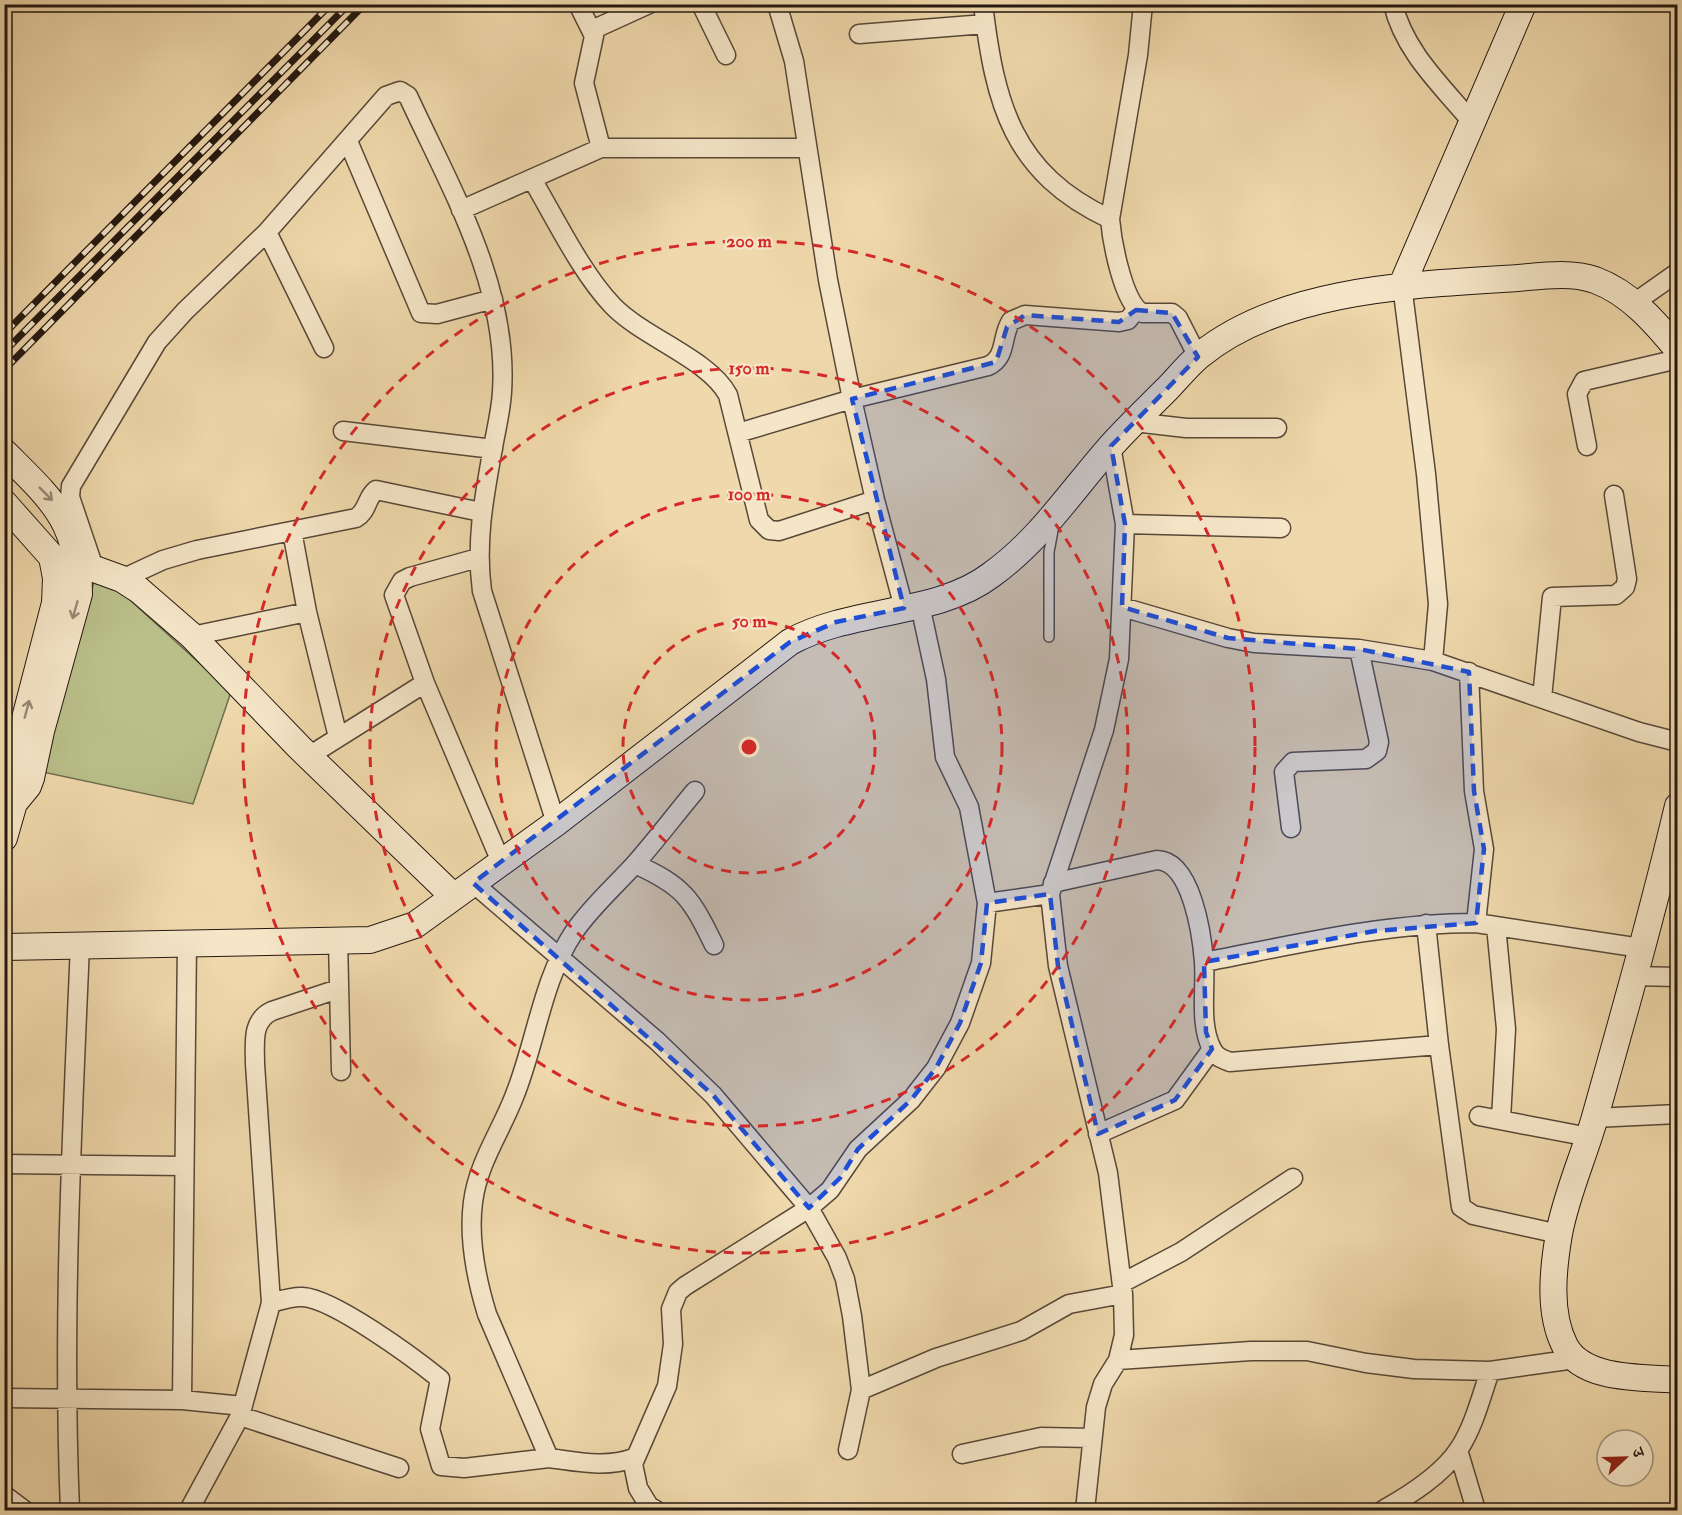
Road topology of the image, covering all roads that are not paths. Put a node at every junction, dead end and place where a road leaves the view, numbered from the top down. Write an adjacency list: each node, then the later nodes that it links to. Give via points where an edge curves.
1 (578, 4): 10 (street)
2 (650, 4): 10 (street)
3 (701, 4): 12 (street)
4 (777, 4): 16 (street, via 794,61)
5 (983, 4): 9 (street)
6 (1143, 4): 19 (street)
7 (1393, 4): 13 (street, via 1397,21 1417,58)
8 (1522, 4): 13 (street)
9 (985, 24): 11 (street); 19 (street, via 994,80 1019,143 1051,182 1078,204)
10 (592, 30): 15 (street, via 594,43 584,83)
11 (859, 34)
12 (726, 55)
13 (1471, 121): 22 (street)
14 (348, 141): 18 (street, via 386,96 400,91 408,96); 20 (street); 23 (street, via 422,313 437,314)
15 (601, 148): 16 (street); 17 (street)
16 (807, 148): 30 (street)
17 (532, 178): 18 (street); 34 (street, via 596,285 613,306 723,385)
18 (461, 210): 23 (street)
19 (1110, 219): 25 (street, via 1118,261)
20 (267, 232): 27 (street); 48 (street, via 157,342 76,474 70,497)
21 (1677, 272): 24 (street)
22 (1402, 285): 24 (street, via 1566,276 1593,280); 28 (street, via 1283,310 1230,334); 56 (street, via 1438,604)
23 (493, 299): 37 (street, via 503,356 502,395)
24 (1634, 303): 26 (street)
25 (1136, 310): 28 (street, via 1172,313); 30 (street, via 1128,320 1119,322 1025,315 1007,327 996,362)
26 (1670, 336)
27 (324, 348)
28 (1198, 357): 31 (street)
29 (1677, 359): 36 (street, via 1584,381 1577,394)
30 (852, 399): 34 (street); 40 (street)
31 (1134, 422): 32 (street, via 1186,428); 35 (street)
32 (1277, 428)
33 (344, 431): 37 (street)
34 (738, 433): 40 (street, via 759,520 769,530 779,531)
35 (1111, 446): 43 (street); 44 (street)
36 (1587, 447)
37 (492, 449): 42 (street)
38 (4, 452): 48 (street, one-way to 48, via 55,503)
39 (1614, 495): 59 (street, via 1625,587 1609,596 1552,597)
40 (875, 500): 50 (street)
41 (4, 503): 64 (street, one-way to 41, via 11,772 55,603 56,578 52,556)
42 (481, 512): 46 (street, via 376,490 366,510 356,518); 47 (street)
43 (1057, 513): 50 (street, via 989,577); 54 (lane, via 1049,552)
44 (1125, 524): 45 (street); 51 (street)
45 (1281, 528)
46 (292, 531): 49 (street, via 197,550); 52 (street)
47 (478, 558): 58 (street, via 410,577 397,588 396,605); 66 (street, via 482,591)
48 (86, 566): 49 (street); 64 (street, one-way to 64, via 31,778)
49 (122, 579): 53 (street)
50 (912, 607): 66 (street, via 836,622 790,642); 74 (street, via 936,679 945,757 969,807)
51 (1122, 607): 55 (street, via 1254,643); 72 (street, via 1112,699)
52 (307, 612): 53 (street); 60 (street)
53 (192, 636): 62 (street)
54 (1049, 637)
55 (1359, 649): 56 (street); 67 (street, via 1379,742 1377,751 1366,759 1288,765 1284,772)
56 (1433, 661): 57 (street)
57 (1469, 672): 59 (street); 75 (street, via 1474,791 1484,849)
58 (425, 683): 60 (street); 69 (street)
59 (1542, 698): 61 (street)
60 (338, 738): 62 (street)
61 (1677, 742)
62 (309, 756): 73 (street)
63 (695, 791): 70 (street)
64 (14, 803): 68 (street)
65 (1677, 806): 71 (street)
66 (556, 823): 69 (street)
67 (1291, 828)
68 (4, 838)
69 (501, 862): 73 (street)
70 (635, 864): 81 (street, via 664,877 686,894); 84 (street, via 575,930)
71 (1668, 882): 83 (street)
72 (1051, 888): 74 (street); 85 (street, via 1157,860 1168,862 1184,878 1192,898); 96 (street, via 1058,966)
73 (463, 890): 78 (street, via 415,925 397,933 370,940); 84 (street)
74 (987, 903): 101 (street, via 981,963 960,1023 936,1068 911,1100 858,1149 840,1178)
75 (1476, 923): 76 (street); 77 (street)
76 (1426, 924): 85 (street); 89 (street)
77 (1496, 926): 83 (street); 94 (street, via 1506,1029)
78 (338, 940): 79 (street); 88 (street)
79 (187, 941): 80 (street); 99 (street)
80 (80, 945): 82 (street); 98 (street)
81 (714, 945)
82 (4, 947)
83 (1641, 948): 86 (street)
84 (559, 956): 101 (street, via 713,1095); 118 (street, via 514,1097 487,1153 472,1204 474,1265 479,1289)
85 (1204, 962): 90 (street, via 1206,1032)
86 (1634, 976): 87 (street); 95 (street)
87 (1677, 977)
88 (338, 989): 91 (street); 104 (street, via 272,1011 257,1024 255,1064)
89 (1439, 1045): 90 (street, via 1230,1062); 102 (street, via 1461,1207 1473,1215)
90 (1212, 1049): 96 (street, via 1175,1100)
91 (341, 1071)
92 (1677, 1114): 95 (street)
93 (1479, 1116): 94 (street)
94 (1500, 1119): 95 (street)
95 (1592, 1128): 102 (street)
96 (1098, 1134): 103 (street, via 1108,1173)
97 (4, 1164): 98 (street)
98 (70, 1165): 99 (street); 110 (street)
99 (184, 1166): 112 (street)
100 (1293, 1178): 103 (street)
101 (809, 1208): 109 (street, via 845,1279); 119 (street, via 678,1292 671,1309 674,1344 667,1386)
102 (1559, 1234): 105 (street, via 1554,1307 1565,1346)
103 (1123, 1289): 106 (street, via 1124,1335); 109 (street, via 1069,1304 1021,1331 928,1361)
104 (272, 1303): 113 (street); 118 (street, via 294,1297 315,1299 404,1349 440,1379 430,1429 441,1466 464,1468)
105 (1575, 1359): 107 (street); 108 (street, via 1613,1374)
106 (1118, 1360): 107 (street, via 1307,1351 1414,1369); 114 (street, via 1099,1396)
107 (1490, 1371): 116 (street, via 1476,1414)
108 (1677, 1380)
109 (861, 1390): 115 (street)
110 (68, 1397): 111 (street); 112 (street); 124 (street)
111 (4, 1398)
112 (182, 1400): 113 (street)
113 (242, 1411): 120 (street); 125 (street)
114 (1092, 1438): 117 (street, via 1041,1437); 128 (street)
115 (848, 1450)
116 (1458, 1450): 129 (street, via 1404,1499); 130 (street)
117 (962, 1454)
118 (549, 1458): 119 (street, via 586,1464 616,1464)
119 (634, 1458): 121 (street)
120 (399, 1468)
121 (638, 1488): 126 (street); 127 (street)
122 (4, 1495): 123 (street)
123 (24, 1510)
124 (70, 1510)
125 (189, 1510)
126 (634, 1510)
127 (656, 1510)
128 (1084, 1510)
129 (1383, 1510)
130 (1476, 1510)

